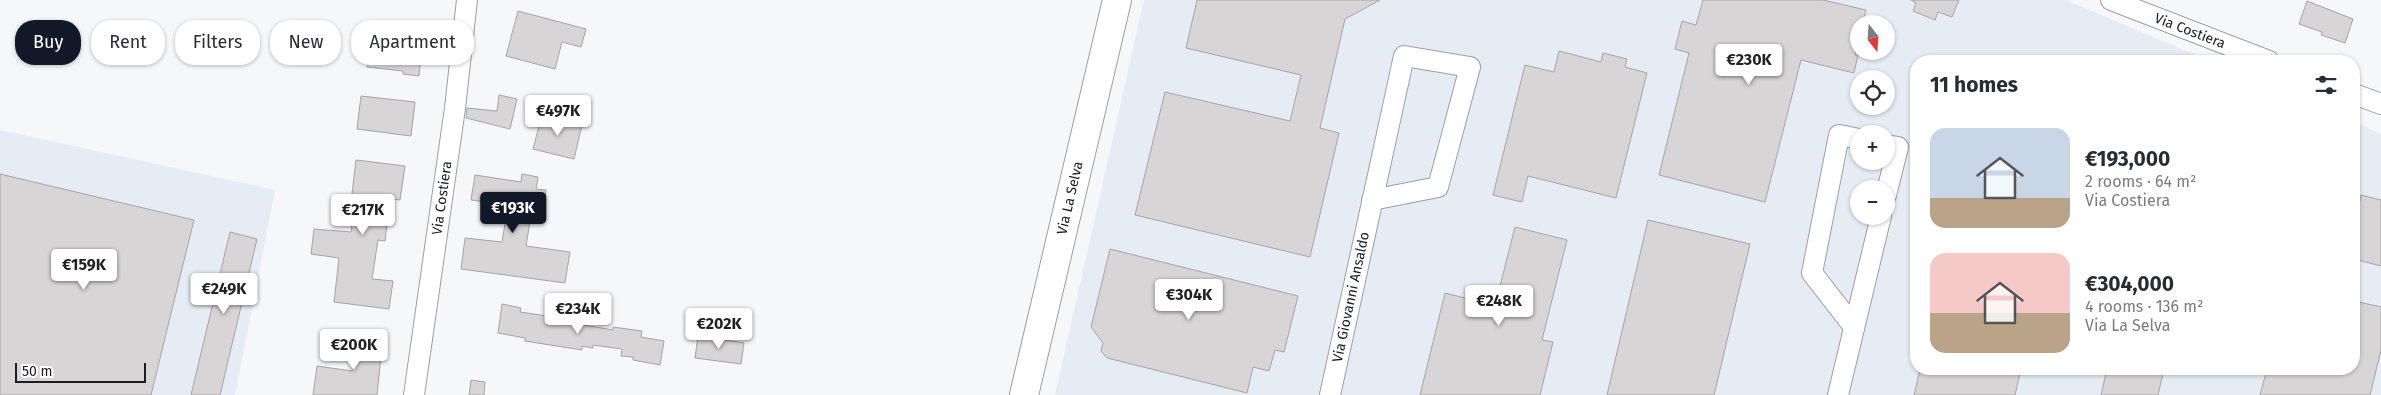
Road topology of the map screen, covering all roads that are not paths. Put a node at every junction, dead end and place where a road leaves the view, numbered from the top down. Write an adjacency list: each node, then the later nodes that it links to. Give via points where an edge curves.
1 (467, 0): 13 (street, Via Costiera)
2 (1116, 0): 14 (street, Via La Selva)
3 (2111, 0): 4 (street, Via Costiera)
4 (2253, 55)
5 (2360, 96): 6 (street)
6 (2381, 104)
7 (1850, 137): 12 (street, via 1839,135 1812,273)
8 (1895, 146): 9 (street, via 1898,147)
9 (1895, 159)
10 (1372, 200): 10 (street, Via Giovanni Ansaldo, via 1404,56 1470,67 1438,187); 15 (street, Via Giovanni Ansaldo)
11 (1879, 225): 12 (street)
12 (1854, 327): 16 (street)
13 (414, 395)
14 (1024, 395)
15 (1330, 395)
16 (1838, 395)

